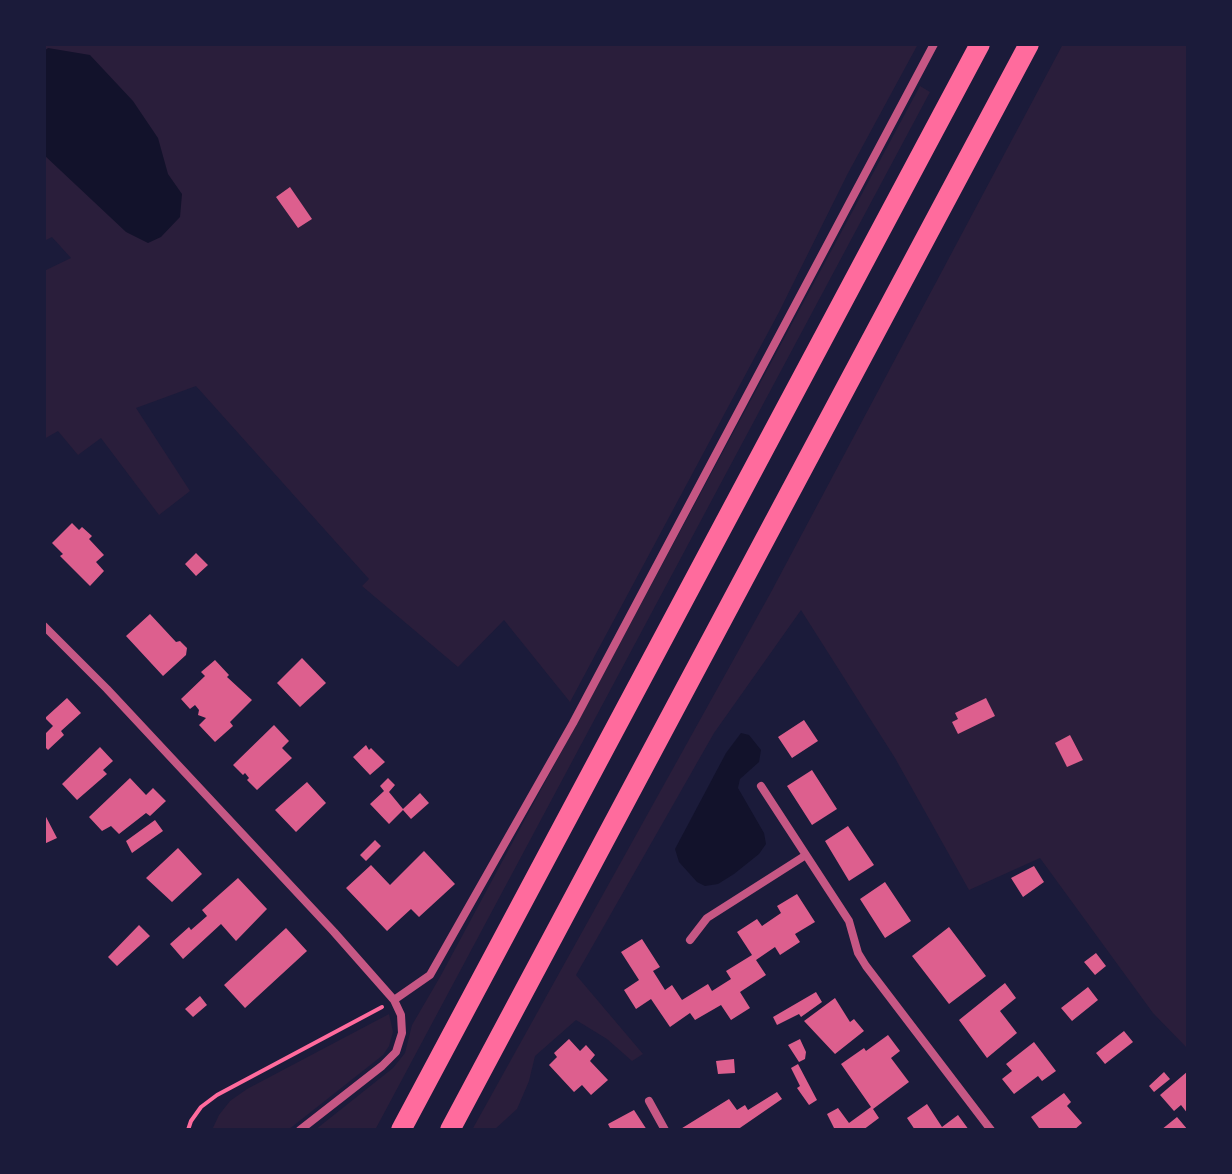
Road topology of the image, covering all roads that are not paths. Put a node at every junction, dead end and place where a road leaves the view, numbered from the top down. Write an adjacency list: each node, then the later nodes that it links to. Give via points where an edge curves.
1 (934, 44): 8 (street, via 565,736 430,975)
2 (980, 44): 11 (highway)
3 (1029, 44): 12 (highway)
4 (44, 626): 8 (street)
5 (761, 786): 6 (street)
6 (806, 855): 7 (street, via 707,918); 14 (street, via 849,921 861,959)
7 (690, 940)
8 (394, 1000): 10 (street, via 402,1033 396,1052)
9 (649, 1101): 13 (street)
10 (300, 1130)
11 (401, 1130)
12 (450, 1130)
13 (665, 1130)
14 (991, 1130)

